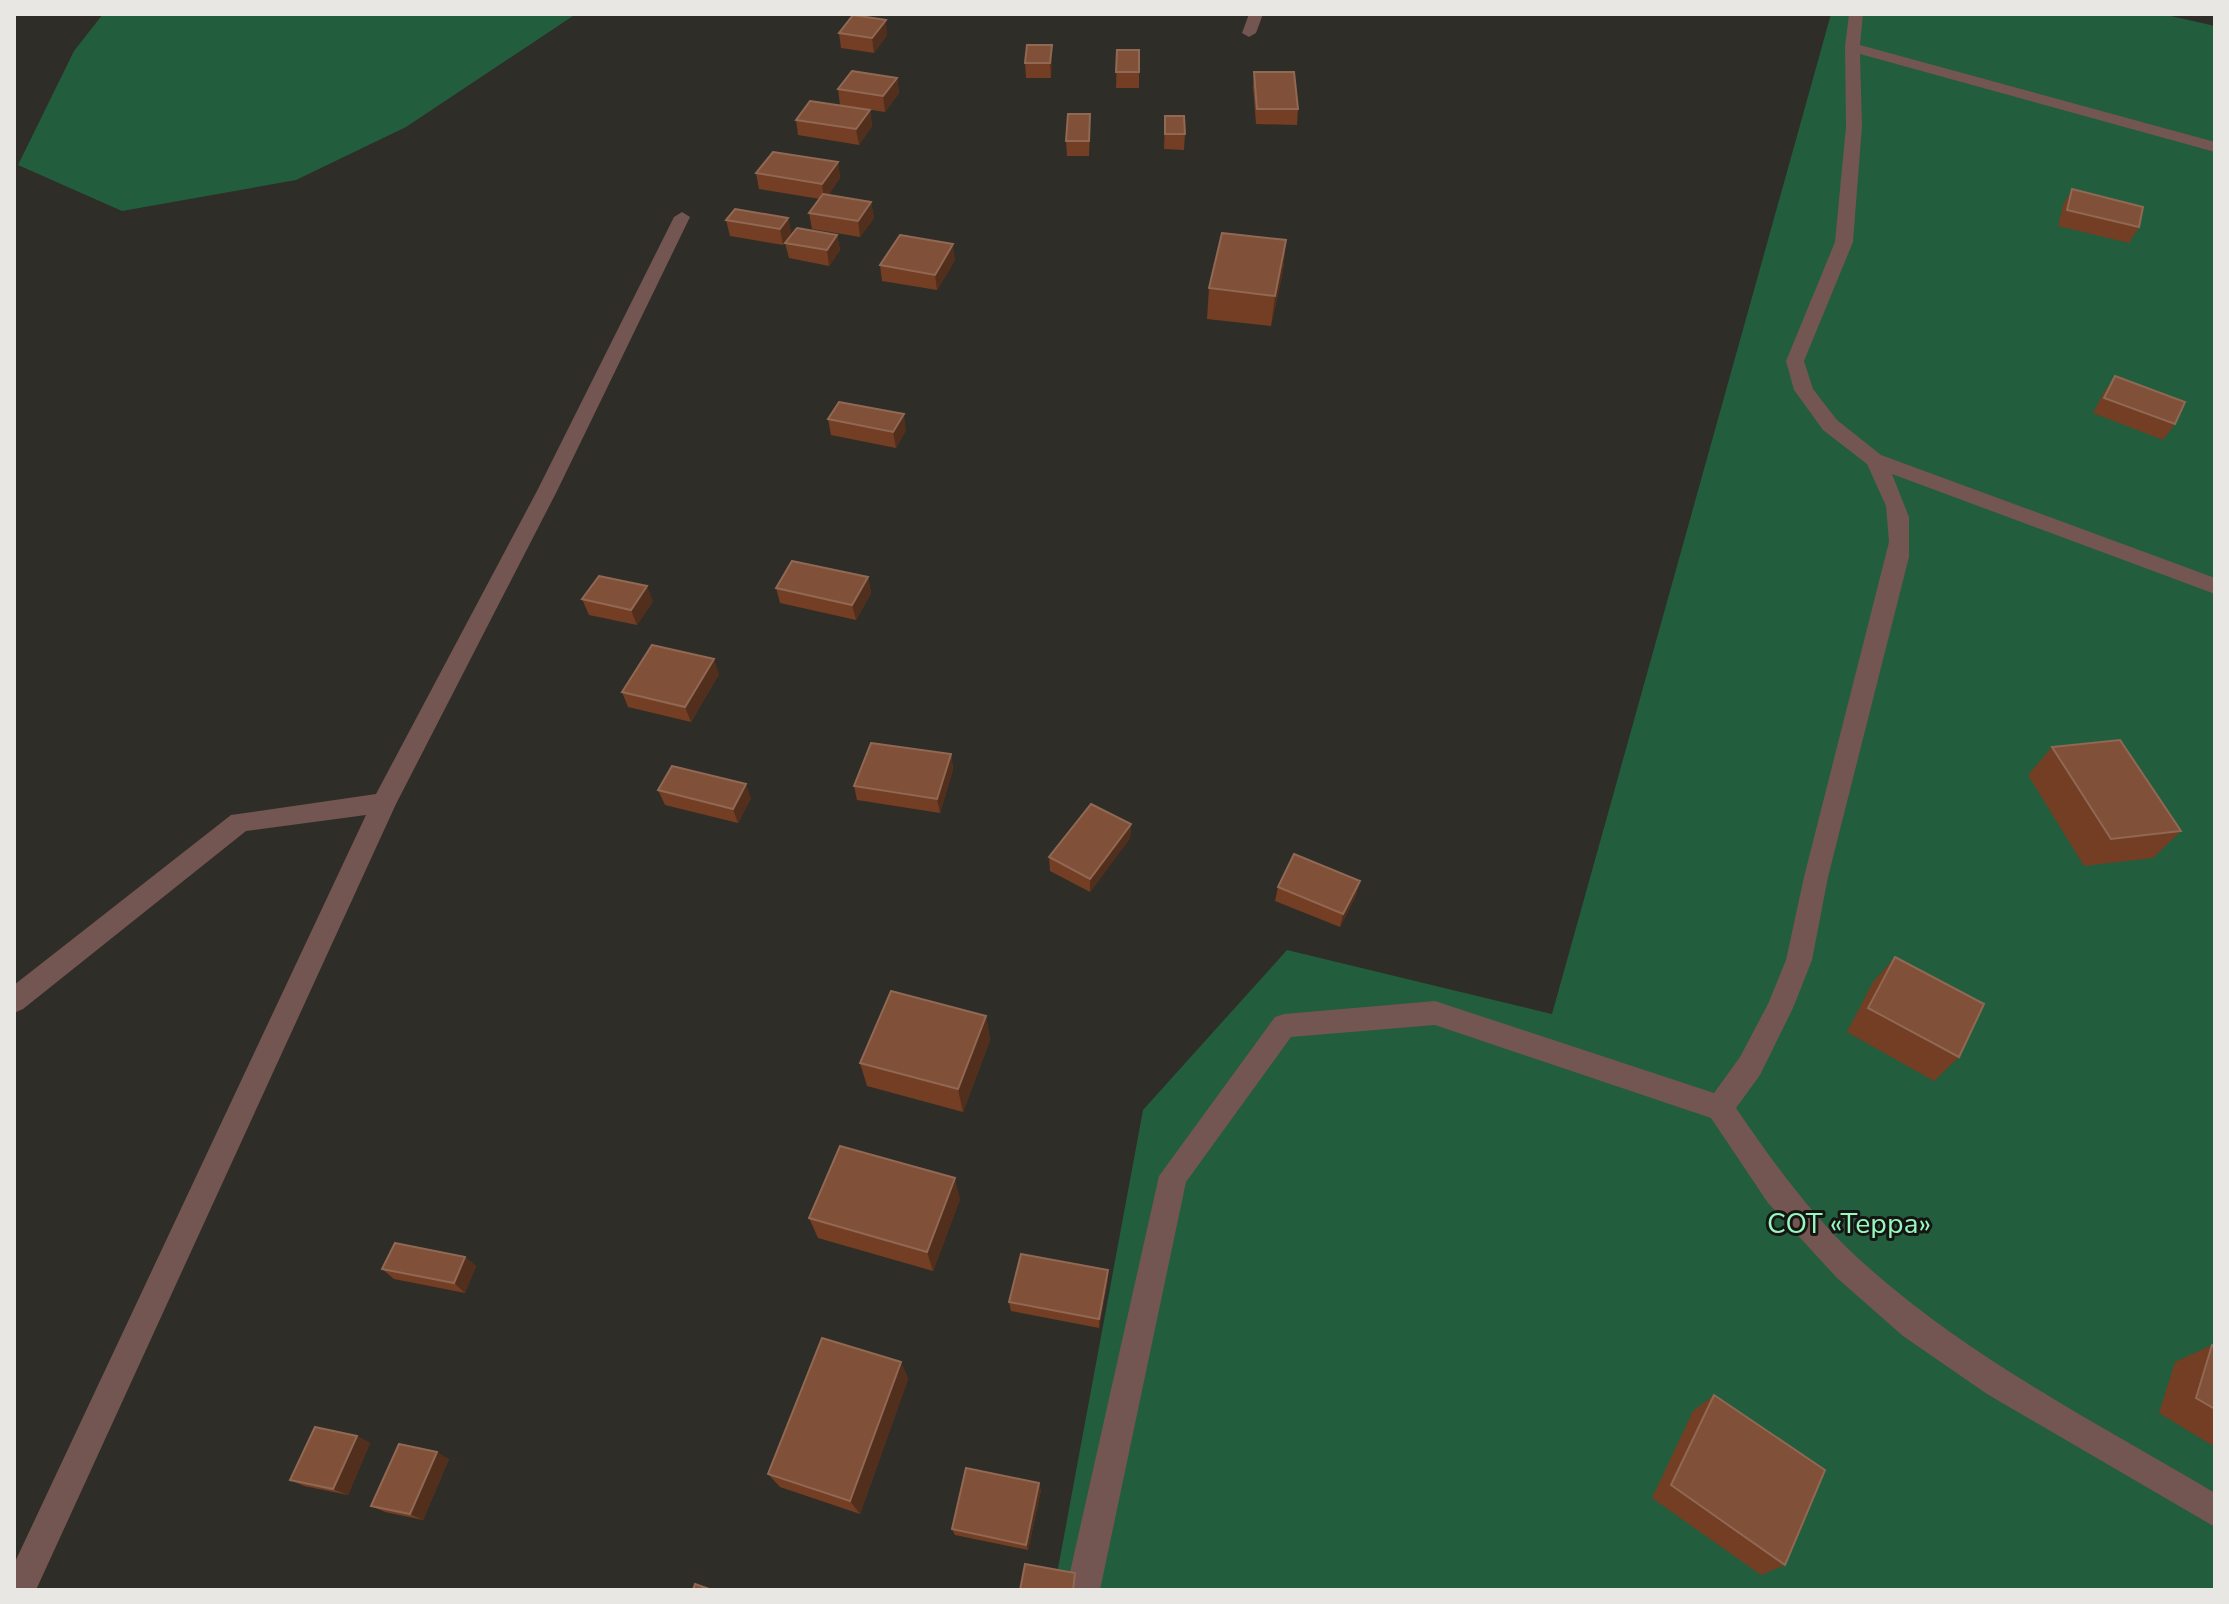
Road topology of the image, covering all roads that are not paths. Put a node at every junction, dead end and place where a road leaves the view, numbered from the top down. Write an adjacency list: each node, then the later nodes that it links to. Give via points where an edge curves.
1 (1256, 14): 3 (street)
2 (1856, 14): 4 (street)
3 (1249, 33)
4 (1852, 47): 5 (street); 7 (street, via 1854,126 1844,242 1795,361 1804,390 1830,425)
5 (2215, 147)
6 (682, 217): 9 (street)
7 (1874, 460): 8 (street); 11 (street, via 1896,497 1902,531 1898,557 1799,960 1750,1066)
8 (2215, 586)
9 (384, 803): 10 (street, via 240,822); 13 (street)
10 (14, 1001)
11 (1720, 1108): 12 (street, via 1778,1193 1847,1268 1914,1325 1998,1383); 14 (street, via 1435,1013 1284,1026 1173,1176)
12 (2215, 1511)
13 (19, 1590)
14 (1083, 1590)

